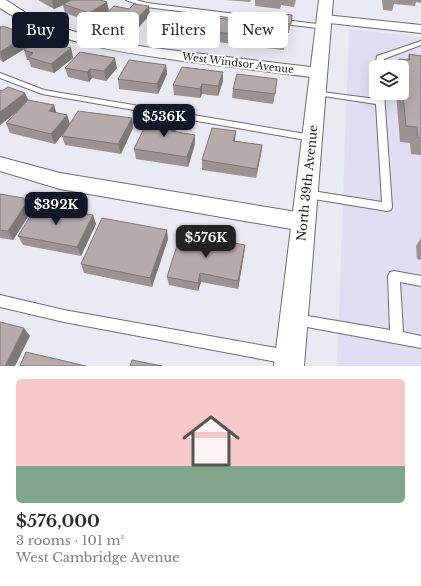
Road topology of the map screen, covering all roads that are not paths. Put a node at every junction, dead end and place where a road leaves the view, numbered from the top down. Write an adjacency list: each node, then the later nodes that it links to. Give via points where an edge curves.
1 (129, 0): 3 (lane, via 146,5)
2 (0, 2): 8 (street, West Windsor Avenue, via 44,27 111,45)
3 (325, 15): 4 (street); 8 (street, North 39th Avenue)
4 (421, 29)
5 (421, 43): 6 (lane)
6 (380, 60)
7 (0, 75): 11 (lane, via 42,92)
8 (318, 83): 9 (lane); 11 (street, North 39th Avenue)
9 (369, 94)
10 (381, 100): 13 (lane, via 387,208)
11 (312, 138): 13 (street, North 39th Avenue)
12 (0, 164): 14 (street, via 60,181)
13 (306, 194): 14 (street, North 39th Avenue)
14 (303, 222): 17 (street, North 39th Avenue)
15 (421, 280): 18 (lane, via 394,276)
16 (0, 301): 20 (lane)
17 (294, 320): 18 (lane); 20 (street, North 39th Avenue)
18 (397, 337): 19 (lane)
19 (421, 342)
20 (290, 362)

